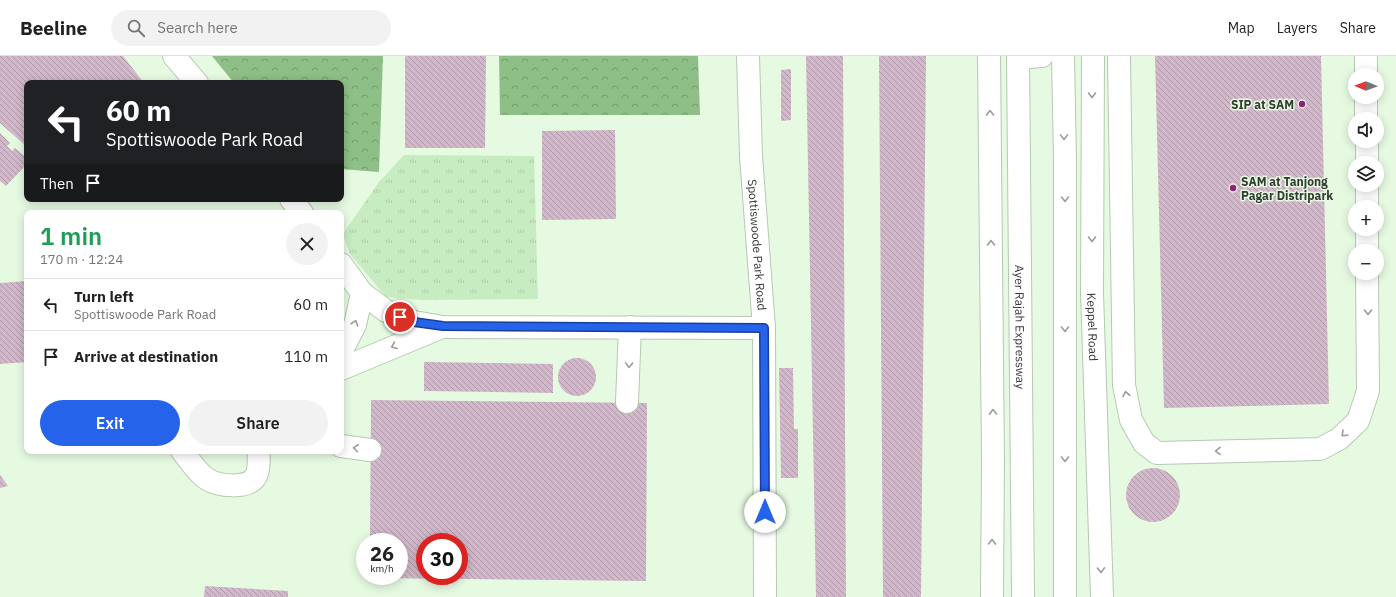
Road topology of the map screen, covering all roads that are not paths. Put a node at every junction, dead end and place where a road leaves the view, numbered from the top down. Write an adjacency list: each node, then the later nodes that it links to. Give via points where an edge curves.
1 (174, 56): 12 (main road)
2 (748, 56): 22 (main road, Spottiswoode Park Road, via 751,156)
3 (989, 56): 31 (main road, one-way to 3)
4 (1018, 56): 13 (main road, Ayer Rajah Expressway)
5 (1027, 56): 6 (main road)
6 (1042, 56)
7 (1063, 56): 34 (main road, one-way to 34)
8 (1093, 56): 19 (main road, Keppel Road, one-way to 19)
9 (1119, 56): 17 (main road, one-way to 9, via 1368,391 1358,421 1339,439 1320,449 1157,453 1144,443 1131,420 1124,385)
10 (1366, 56): 11 (main road)
11 (1366, 68)
12 (194, 80)
13 (1020, 148): 32 (main road); 33 (main road, Ayer Rajah Expressway)
14 (293, 202): 15 (main road)
15 (300, 210)
16 (344, 268): 18 (main road, Spottiswoode Park Road)
17 (1367, 280)
18 (362, 293): 20 (main road, Spottiswoode Park Road, via 386,311 414,322); 23 (main road, one-way to 18, via 355,325)
19 (1092, 293): 35 (main road, Keppel Road, one-way to 35); 36 (main road, via 1108,377)
20 (443, 326): 21 (main road, Spottiswoode Park Road); 24 (main road, Spottiswoode Park Road, one-way to 24)
21 (630, 327): 22 (main road, Spottiswoode Park Road); 25 (main road, one-way to 25)
22 (764, 328): 30 (main road)
23 (344, 346)
24 (344, 368)
25 (627, 402)
26 (344, 446): 27 (main road, one-way to 26)
27 (370, 450)
28 (184, 454): 29 (main road, via 208,480 226,486 250,482 258,470)
29 (259, 454)
30 (765, 597)
31 (992, 597)
32 (1009, 597)
33 (1023, 597)
34 (1065, 597)
35 (1102, 597)
36 (1116, 597)

